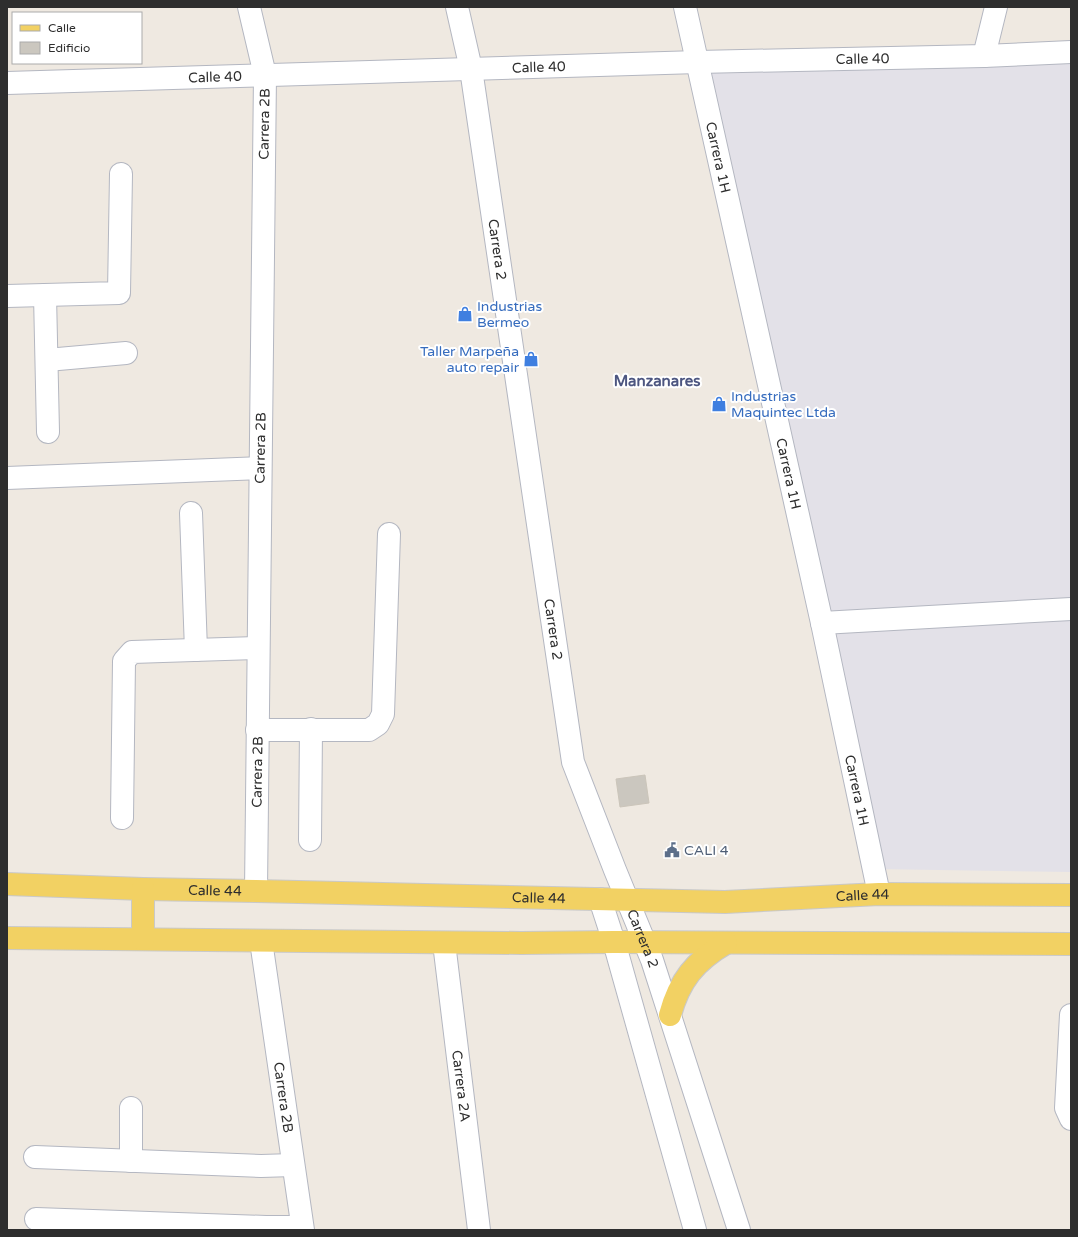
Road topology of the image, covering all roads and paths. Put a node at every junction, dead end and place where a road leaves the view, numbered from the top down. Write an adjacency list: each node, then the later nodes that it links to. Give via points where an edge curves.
1 (249, 7): 9 (street, Carrera 2B)
2 (457, 7): 8 (street, Carrera 2)
3 (686, 7): 7 (street, Carrera 1H)
4 (996, 7): 6 (street)
5 (1071, 52): 6 (street, Calle 40)
6 (984, 56): 7 (street, Calle 40)
7 (698, 62): 8 (street, Calle 40); 22 (street, Carrera 1H)
8 (471, 69): 9 (street, Calle 40); 35 (street, Carrera 2, via 573,762)
9 (265, 75): 10 (street, Calle 40); 17 (street, Carrera 2B)
10 (7, 83)
11 (121, 174): 12 (street, via 119,293)
12 (45, 295): 13 (street); 15 (street)
13 (7, 296)
14 (126, 353): 15 (street)
15 (47, 360): 16 (street)
16 (48, 432)
17 (260, 468): 18 (street); 23 (street, Carrera 2B)
18 (7, 478)
19 (191, 513): 24 (street)
20 (389, 534): 25 (street, via 383,714 378,724 369,730)
21 (1071, 609): 22 (street)
22 (822, 623): 32 (street, Carrera 1H)
23 (258, 648): 24 (street); 26 (street, Carrera 2B)
24 (196, 650): 27 (street, via 132,652 124,661)
25 (310, 729): 26 (street); 28 (street)
26 (257, 730): 31 (street, Carrera 2B)
27 (122, 818)
28 (310, 840)
29 (7, 884): 30 (main road, Calle 44)
30 (143, 889): 31 (main road, Calle 44); 37 (main road)
31 (256, 891): 34 (main road, Calle 44)
32 (879, 894): 33 (main road, Calle 44); 35 (main road, Calle 44, via 725,902)
33 (1071, 895)
34 (600, 899): 35 (main road, Calle 44); 39 (street, Carrera 2)
35 (628, 900): 41 (street, Carrera 2)
36 (7, 938): 37 (main road)
37 (143, 939): 38 (main road)
38 (261, 941): 40 (main road); 50 (street, Carrera 2B)
39 (614, 942): 40 (main road); 41 (main road); 56 (street, Carrera 2)
40 (444, 943): 55 (street, Carrera 2A)
41 (645, 943): 42 (main road); 44 (street, Carrera 2)
42 (726, 943): 43 (main road); 44 (main road, via 701,959 691,970 674,999)
43 (1071, 944)
44 (670, 1015): 57 (street, Carrera 2)
45 (1071, 1015): 47 (street, via 1066,1108)
46 (131, 1108): 49 (street)
47 (1071, 1119)
48 (35, 1157): 49 (street)
49 (131, 1161): 50 (street)
50 (293, 1165): 54 (street, Carrera 2B)
51 (36, 1219): 52 (street)
52 (123, 1226): 53 (street)
53 (174, 1227): 54 (street)
54 (302, 1228)
55 (479, 1230)
56 (695, 1230)
57 (739, 1230)

